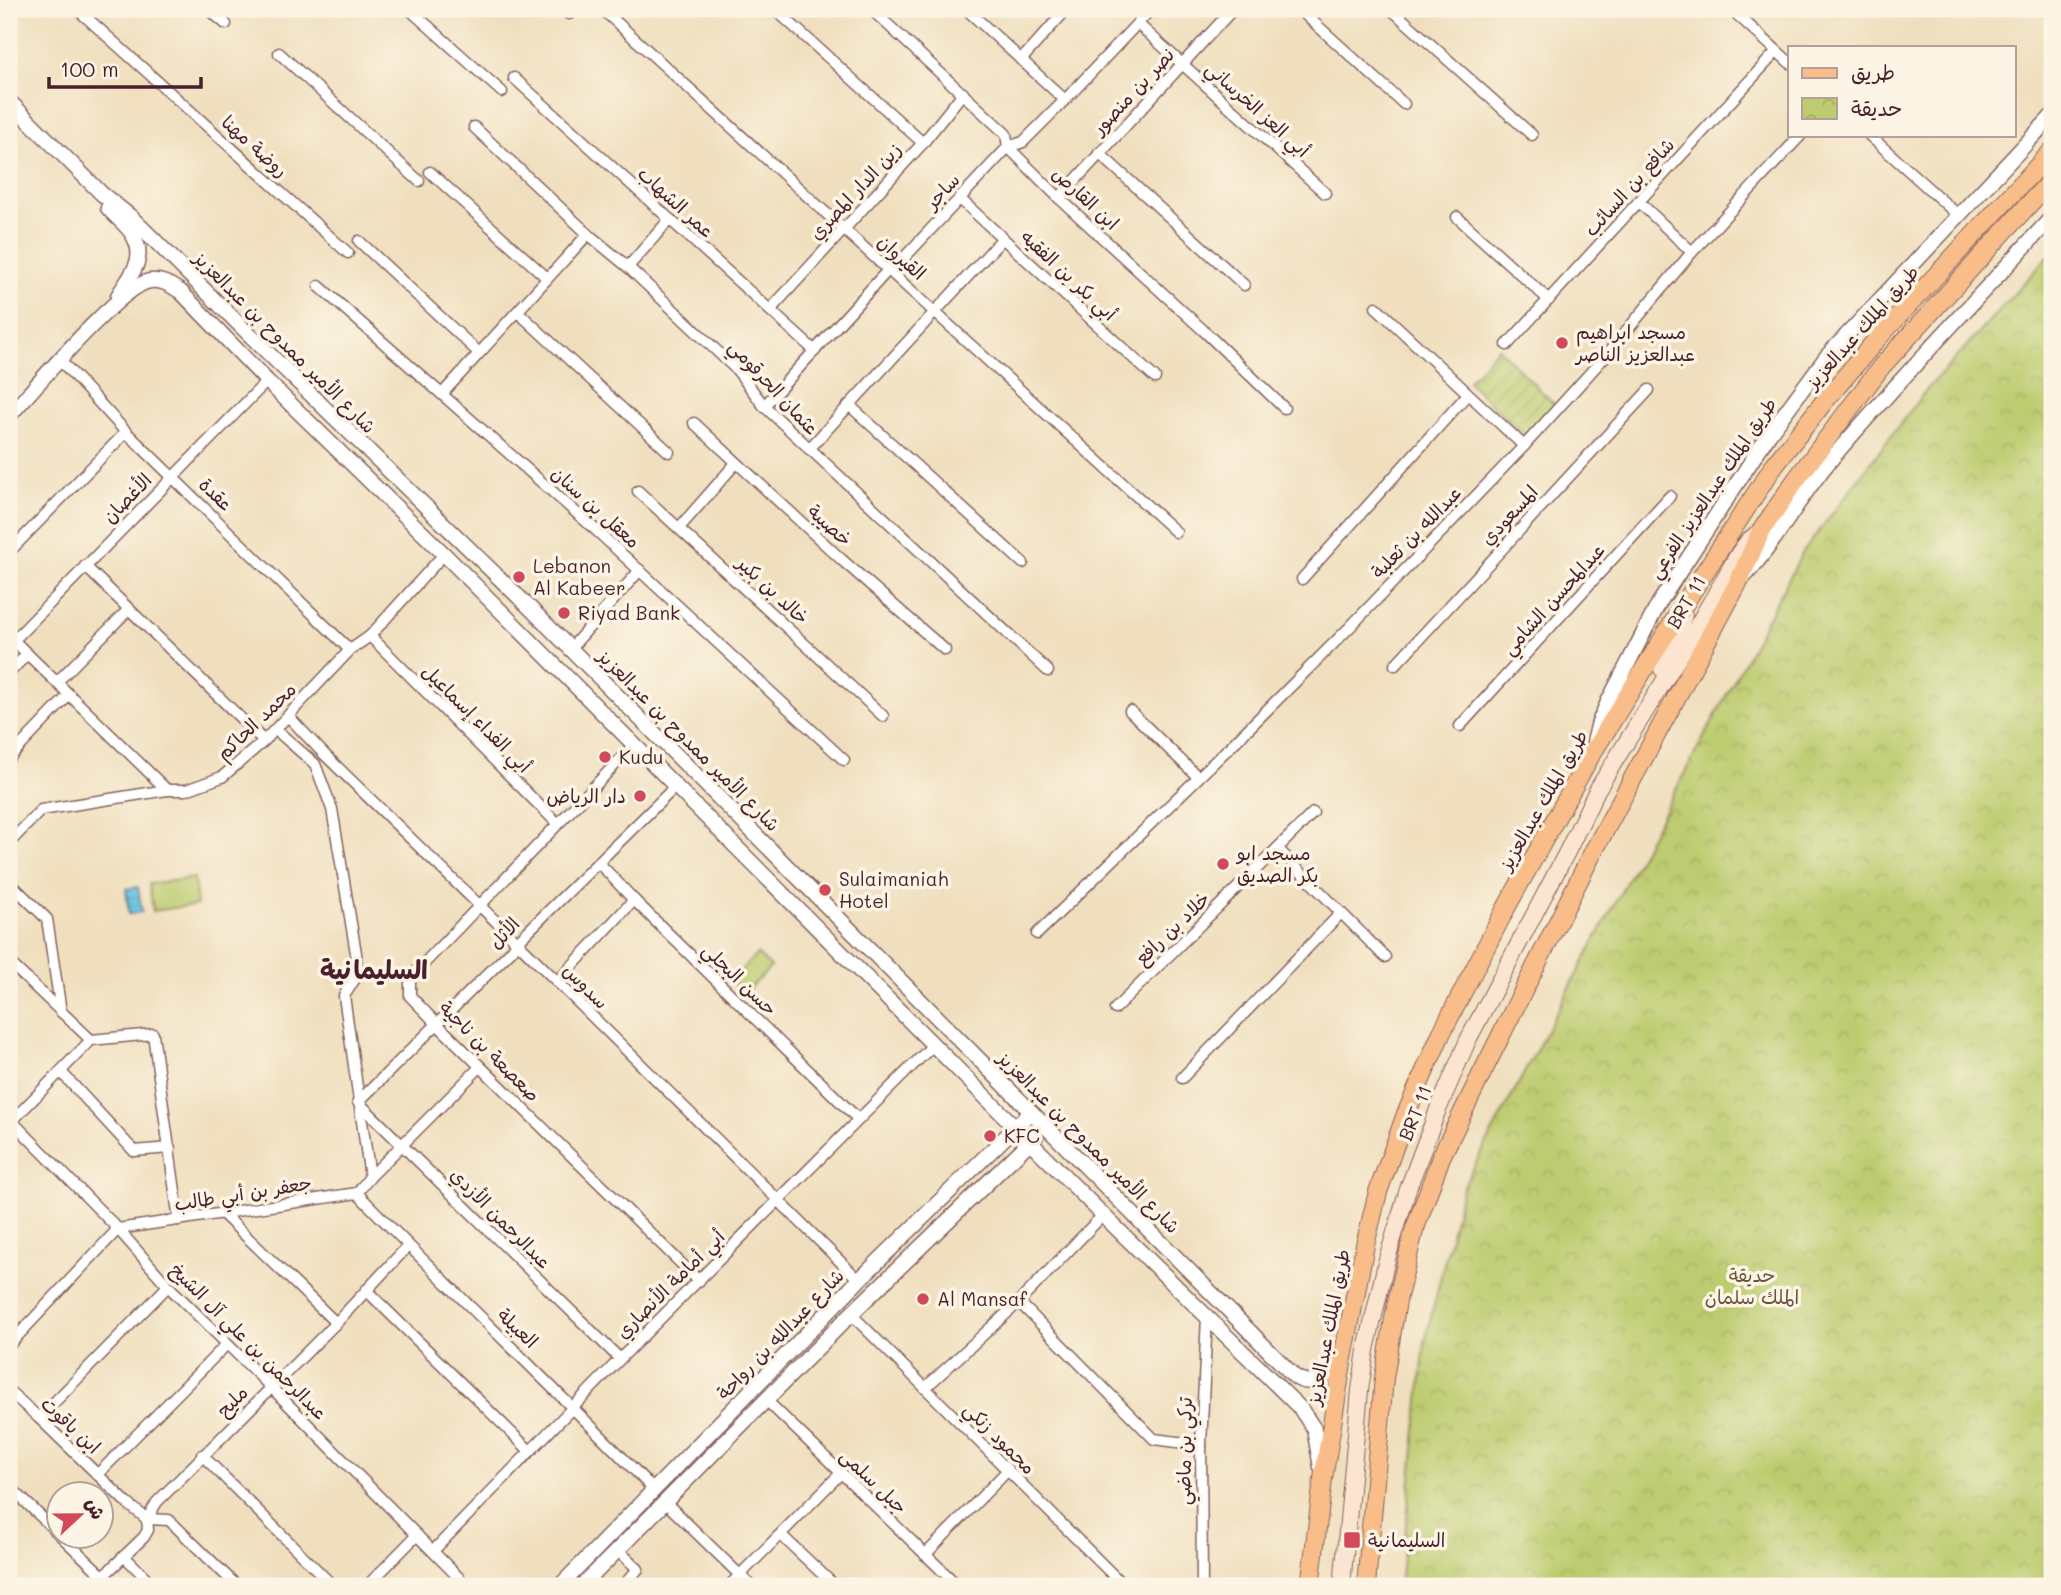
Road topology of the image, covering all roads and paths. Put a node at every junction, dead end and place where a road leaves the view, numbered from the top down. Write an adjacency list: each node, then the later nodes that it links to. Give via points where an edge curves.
1 (77, 9): 53 (street, روضة مهنا)
2 (208, 9): 14 (street)
3 (409, 9): 22 (street)
4 (602, 9): 48 (street, القيروان)
5 (871, 9): 23 (street, ابن القارص)
6 (966, 9): 18 (street)
7 (1068, 9): 18 (street)
8 (1151, 9): 15 (street, ساجر)
9 (1233, 9): 20 (street, نصر بن منصور)
10 (1299, 9): 26 (street)
11 (1391, 9): 29 (street)
12 (1731, 9): 16 (street)
13 (778, 12): 32 (street)
14 (226, 24)
15 (1138, 24): 20 (street, أبي العز الخرساني); 24 (street, ساجر)
16 (1777, 51): 19 (street); 43 (street, شافع بن السائب)
17 (279, 53): 38 (street)
18 (1021, 60): 24 (street)
19 (1788, 61)
20 (1181, 63): 35 (street, نصر بن منصور); 39 (street, أبي العز الخرساني)
21 (514, 78): 47 (street, عمر الشهاب)
22 (502, 92)
23 (963, 93): 32 (street, زين الدار المصري); 33 (street, ابن القارص, via 1006,134)
24 (1065, 100): 33 (street, ساجر, via 1023,142)
25 (9, 101): 40 (street, شارع الأمير ممدوح بن عبدالعزيز)
26 (1404, 104)
27 (2052, 116): 44 (street, طريق الملك عبدالعزيز الفرعي)
28 (474, 127): 49 (street, عثمان الحرقومي)
29 (1532, 135)
30 (1800, 136): 52 (street, عبدالله بن ثعلبة)
31 (1870, 136): 44 (street)
32 (923, 143): 48 (street, زين الدار المصري)
33 (1008, 148): 41 (street, ساجر); 42 (street, ابن القارص)
34 (2052, 151): 97 (main road, طريق الملك عبدالعزيز, via 1823,403 1775,464)
35 (1099, 153): 42 (street, نصر بن منصور); 57 (street)
36 (430, 172): 56 (street)
37 (2052, 179): 88 (main road, via 1881,367)
38 (419, 181)
39 (1325, 193)
40 (102, 194): 60 (street, via 109,210 135,237 140,255); 101 (street, شارع الأمير ممدوح بن عبدالعزيز, via 131,216)
41 (959, 198): 50 (street, أبي بكر بن الفقيه); 55 (street, ساجر)
42 (1059, 198): 76 (street, ابن القارص)
43 (1639, 202): 52 (street); 59 (street, شافع بن السائب)
44 (1959, 216): 118 (street, طريق الملك عبدالعزيز الفرعي, via 1827,356 1769,434 1659,603 1599,722)
45 (1457, 217): 59 (street)
46 (2052, 218): 96 (street, via 1826,466)
47 (669, 220): 54 (street); 62 (street, عمر الشهاب)
48 (845, 229): 55 (street, القيروان); 62 (street, زين الدار المصري)
49 (588, 234): 54 (street, عثمان الحرقومي); 56 (street)
50 (1003, 238): 64 (street); 69 (street, أبي بكر بن الفقيه)
51 (359, 241): 67 (street)
52 (1692, 252): 80 (street, عبدالله بن ثعلبة)
53 (348, 253)
54 (628, 267): 75 (street, عثمان الحرقومي, via 737,370)
55 (889, 269): 64 (street, القيروان); 66 (street, ساجر)
56 (547, 278): 63 (street)
57 (1244, 285)
58 (319, 286): 72 (street, معقل بن سنان)
59 (1549, 300): 65 (street, شافع بن السائب)
60 (114, 304): 68 (street); 70 (street, شارع الأمير ممدوح بن عبدالعزيز, via 141,284 152,280 167,283)
61 (1376, 307): 73 (street)
62 (770, 310): 66 (street, عمر الشهاب)
63 (518, 312): 67 (street); 82 (street)
64 (935, 312): 74 (street); 89 (street, القيروان)
65 (1507, 345)
66 (815, 351): 75 (street, ساجر)
67 (479, 353): 72 (street)
68 (60, 360): 77 (street); 79 (street, عقدة)
69 (1156, 379)
70 (267, 381): 84 (street, الأغصان); 91 (street, شارع الأمير ممدوح بن عبدالعزيز)
71 (1649, 390): 105 (street, المسعودي)
72 (442, 394): 94 (street, معقل بن سنان)
73 (1468, 394): 80 (street); 95 (street)
74 (849, 405): 81 (street); 92 (street)
75 (764, 406): 81 (street, عثمان الحرقومي)
76 (1284, 408)
77 (9, 416)
78 (694, 423): 83 (street, خصيبة)
79 (126, 432): 84 (street, عقدة); 90 (street)
80 (1524, 446): 121 (street, عبدالله بن ثعلبة)
81 (809, 449): 106 (street, عثمان الحرقومي)
82 (669, 452)
83 (736, 463): 87 (street); 103 (street, خصيبة)
84 (172, 476): 93 (street, الأغصان); 102 (street, عقدة)
85 (638, 491): 87 (street, خالد بن بكير)
86 (1670, 496): 114 (street, عبدالمحسن الشامي)
87 (679, 528): 112 (street, خالد بن بكير)
88 (1761, 531): 96 (main road); 110 (main road, BRT 11, via 1739,553)
89 (1177, 532)
90 (9, 552)
91 (444, 554): 99 (street, محمد الحاكم); 117 (street, شارع الأمير ممدوح بن عبدالعزيز)
92 (1023, 563)
93 (85, 566): 98 (street); 100 (street, الأغصان)
94 (640, 570): 101 (street); 120 (street, معقل بن سنان)
95 (1302, 579)
96 (1737, 585): 219 (main road, via 1591,856 1441,1157 1414,1231 1397,1301 1384,1378)
97 (1693, 590): 110 (main road, BRT 11); 118 (main road, طريق الملك عبدالعزيز)
98 (129, 609): 108 (street); 116 (street)
99 (370, 636): 102 (street, محمد الحاكم); 125 (street, أبي الفداء إسماعيل)
100 (11, 638): 104 (street)
101 (570, 649): 147 (street, شارع الأمير ممدوح بن عبدالعزيز)
102 (350, 650): 113 (street, محمد الحاكم)
103 (945, 650)
104 (27, 654): 107 (street); 108 (street)
105 (1395, 665)
106 (1048, 671)
107 (9, 673)
108 (57, 682): 109 (street)
109 (69, 695): 119 (street); 123 (street)
110 (1652, 697): 218 (main road, BRT 11, via 1597,790 1468,1040 1409,1186 1366,1350)
111 (1130, 710): 121 (street)
112 (883, 716)
113 (289, 717): 115 (street, محمد الحاكم); 131 (street, سدوس)
114 (1460, 726)
115 (276, 730): 116 (street, محمد الحاكم); 146 (street, via 315,764 332,809 356,953 356,977 344,996)
116 (264, 741): 123 (street, محمد الحاكم, via 222,777 186,790)
117 (634, 745): 122 (street, شارع الأمير ممدوح بن عبدالعزيز); 125 (street, صعصعة بن ناجية)
118 (1591, 755): 174 (main road, طريق الملك عبدالعزيز, via 1441,1034 1406,1114 1378,1192)
119 (9, 758)
120 (844, 760)
121 (1198, 777): 133 (street, عبدالله بن ثعلبة)
122 (674, 787): 128 (street, الأثل); 142 (street, شارع الأمير ممدوح بن عبدالعزيز)
123 (167, 790): 126 (street, محمد الحاكم, via 41,810)
124 (1313, 813): 127 (street, خلاد بن رافع)
125 (558, 824): 131 (street, صعصعة بن ناجية)
126 (9, 843)
127 (1278, 849): 132 (street); 138 (street, خلاد بن رافع)
128 (598, 862): 130 (street, حسن البجلي); 134 (street, الأثل)
129 (9, 881): 139 (street, via 47,919)
130 (634, 900): 137 (street); 148 (street, حسن البجلي)
131 (480, 905): 134 (street, سدوس); 140 (street, صعصعة بن ناجية, via 410,978 410,996)
132 (1341, 913): 135 (street); 145 (street)
133 (1037, 934)
134 (517, 942): 137 (street, سدوس); 140 (street, الأثل)
135 (1385, 957)
136 (9, 962): 139 (street)
137 (557, 982): 157 (street, سدوس)
138 (1115, 1009)
139 (61, 1013): 141 (street)
140 (438, 1025): 143 (street, صعصعة بن ناجية); 146 (street, الأثل)
141 (91, 1040): 144 (street); 154 (street, via 153,1034)
142 (934, 1044): 148 (street, أبي أمامة الأنصاري); 151 (street, شارع الأمير ممدوح بن عبدالعزيز)
143 (480, 1067): 153 (street); 164 (street, صعصعة بن ناجية)
144 (61, 1072): 149 (street); 154 (street, via 134,1151)
145 (1182, 1079)
146 (358, 1102): 153 (street, عبدالرحمن الأزدي); 155 (street)
147 (1031, 1112): 150 (street, شارع الأمير ممدوح بن عبدالعزيز); 151 (street, شارع عبدالله بن رواحة)
148 (858, 1119): 157 (street, أبي أمامة الأنصاري)
149 (10, 1121): 161 (street, عبدالرحمن بن علي آل الشيخ)
150 (1045, 1126): 152 (street, شارع عبدالله بن رواحة); 174 (street, شارع الأمير ممدوح بن عبدالعزيز, via 1299,1381 1313,1382)
151 (1016, 1128): 152 (street, شارع الأمير ممدوح بن عبدالعزيز); 163 (street, شارع عبدالله بن رواحة)
152 (1030, 1142): 159 (street, شارع الأمير ممدوح بن عبدالعزيز); 168 (street, شارع عبدالله بن رواحة)
153 (402, 1145): 155 (street); 173 (street, عبدالرحمن الأزدي)
154 (170, 1148): 160 (street)
155 (370, 1177): 156 (street)
156 (357, 1192): 158 (street, جعفر بن أبي طالب); 162 (street, العبيلة)
157 (779, 1200): 163 (street, سدوس); 164 (street, أبي أمامة الأنصاري)
158 (223, 1214): 160 (street, جعفر بن أبي طالب); 170 (street)
159 (1103, 1215): 167 (street); 169 (street, شارع الأمير ممدوح بن عبدالعزيز)
160 (179, 1220): 161 (street, جعفر بن أبي طالب)
161 (118, 1229): 165 (street, عبدالرحمن بن علي آل الشيخ); 172 (street)
162 (408, 1245): 166 (street, مليح); 179 (street, العبيلة)
163 (859, 1280): 189 (street, شارع عبدالله بن رواحة)
164 (699, 1281): 173 (street, أبي أمامة الأنصاري)
165 (168, 1286): 171 (street, عبدالرحمن بن علي آل الشيخ); 180 (street)
166 (366, 1290): 170 (street, مليح); 182 (street)
167 (1018, 1301): 176 (street); 181 (street, via 1154,1439)
168 (851, 1314): 176 (street, محمود زنكي); 178 (street, شارع عبدالله بن رواحة)
169 (1207, 1316): 181 (street, تركي بن ماضي); 187 (street, شارع الأمير ممدوح بن عبدالعزيز, via 1300,1408 1314,1429)
170 (335, 1323): 175 (street, مليح)
171 (227, 1344): 175 (street, عبدالرحمن بن علي آل الشيخ); 186 (street)
172 (9, 1345)
173 (620, 1359): 179 (street, أبي أمامة الأنصاري)
174 (1342, 1363): 187 (main road, طريق الملك عبدالعزيز)
175 (271, 1387): 183 (street, مليح); 193 (street, عبدالرحمن بن علي آل الشيخ)
176 (925, 1388): 184 (street, محمود زنكي)
177 (9, 1391): 180 (street, ابن ياقوت)
178 (766, 1401): 185 (street, جبل سلمى); 190 (street, شارع عبدالله بن رواحة)
179 (574, 1408): 182 (street, أبي أمامة الأنصاري); 189 (street, العبيلة)
180 (39, 1418): 186 (street, ابن ياقوت)
181 (1200, 1445): 216 (street, تركي بن ماضي)
182 (530, 1451): 197 (street, أبي أمامة الأنصاري)
183 (202, 1455): 191 (street, مليح); 206 (street)
184 (1008, 1470): 198 (street); 202 (street, محمود زنكي)
185 (841, 1473): 194 (street); 198 (street, جبل سلمى)
186 (98, 1474): 191 (street, ابن ياقوت)
187 (1323, 1479): 217 (main road, طريق الملك عبدالعزيز)
188 (9, 1486): 192 (street)
189 (654, 1490): 209 (street, شارع عبدالله بن رواحة)
190 (665, 1502): 196 (street, شارع عبدالله بن رواحة); 200 (street)
191 (147, 1519): 199 (street, مليح, via 144,1537); 205 (street, ابن ياقوت, via 169,1520)
192 (46, 1522)
193 (417, 1535): 197 (street, عبدالرحمن بن علي آل الشيخ); 207 (street)
194 (781, 1535): 200 (street); 214 (street)
195 (76, 1550): 201 (street)
196 (618, 1550): 210 (street, شارع عبدالله بن رواحة); 211 (street, via 638,1569)
197 (433, 1551): 208 (street, عبدالرحمن بن علي آل الشيخ)
198 (925, 1555): 215 (street, جبل سلمى)
199 (124, 1556): 201 (street, مليح); 204 (street)
200 (739, 1575): 212 (street); 213 (street)
201 (103, 1576): 203 (street, مليح)
202 (1121, 1585)
203 (93, 1586)
204 (154, 1586)
205 (237, 1586)
206 (333, 1586)
207 (367, 1586)
208 (467, 1586)
209 (560, 1586)
210 (582, 1586)
211 (623, 1586)
212 (729, 1586)
213 (751, 1586)
214 (835, 1586)
215 (958, 1586)
216 (1202, 1586)
217 (1310, 1586)
218 (1342, 1586)
219 (1366, 1586)

